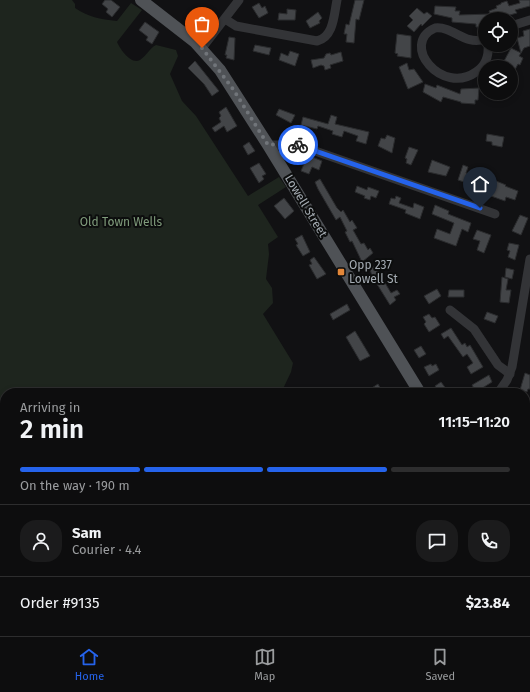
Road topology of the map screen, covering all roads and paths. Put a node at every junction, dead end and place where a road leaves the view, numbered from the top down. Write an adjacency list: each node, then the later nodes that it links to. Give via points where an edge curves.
1 (142, 0): 8 (main road, Lowell Street)
2 (239, 0): 4 (street)
3 (337, 0): 4 (street, via 330,31 319,41 236,26)
4 (225, 19): 8 (street)
5 (530, 20): 6 (street)
6 (518, 24)
7 (478, 39): 9 (street, via 469,40 445,28 434,28 424,36 422,49 434,71 449,78 469,76 481,68)
8 (202, 48): 10 (main road, Lowell Street, via 233,89)
9 (488, 52)
10 (268, 145): 11 (street, via 298,145); 15 (main road, Lowell Street)
11 (495, 214)
12 (530, 259): 14 (street)
13 (450, 310): 14 (street, via 474,329 498,365)
14 (510, 374): 16 (street)
15 (417, 388)
16 (501, 388)

